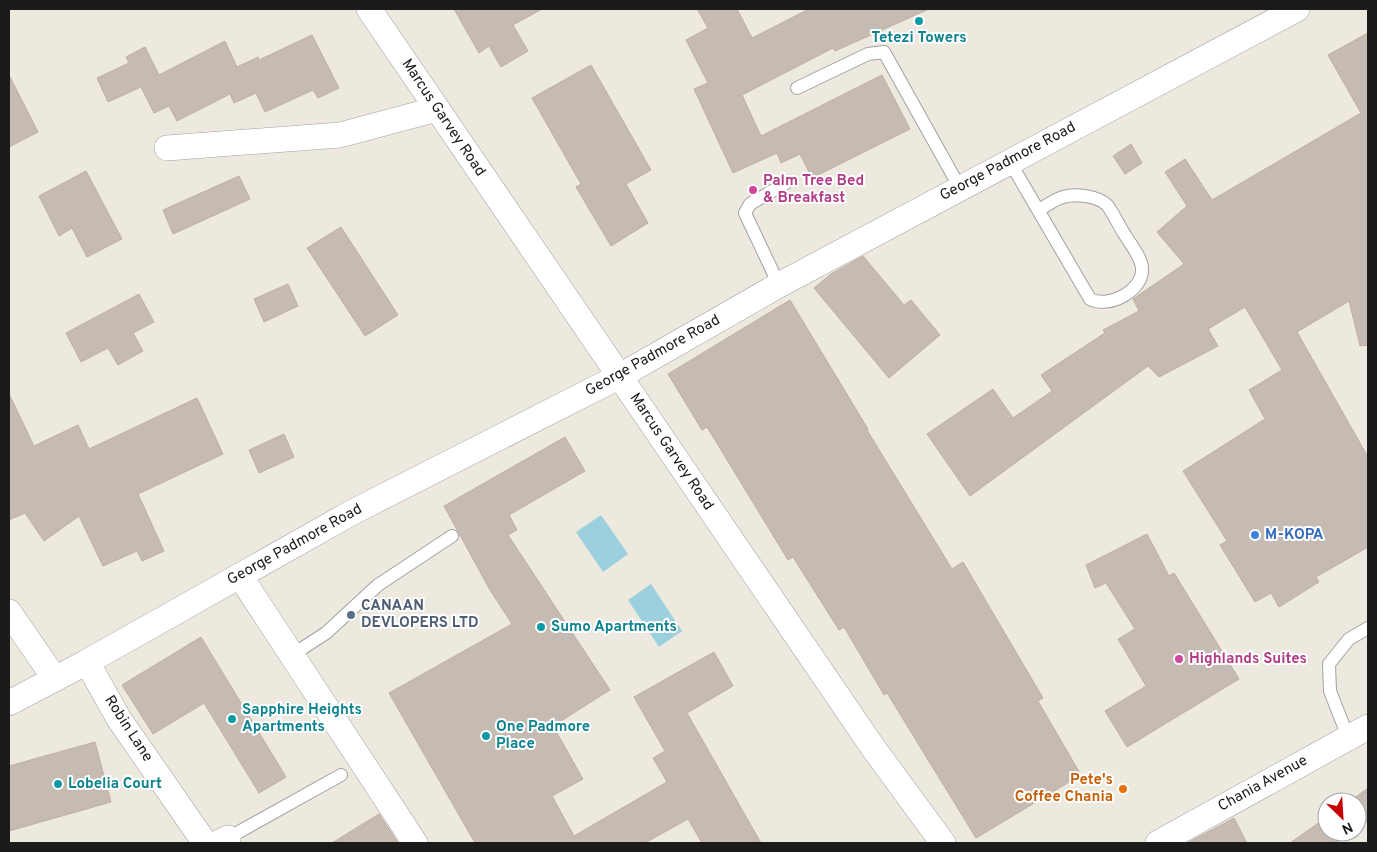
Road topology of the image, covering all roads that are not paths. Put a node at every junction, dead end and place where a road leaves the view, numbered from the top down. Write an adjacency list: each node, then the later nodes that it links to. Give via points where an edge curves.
1 (369, 9): 4 (street, Marcus Garvey Road)
2 (1297, 9): 6 (street, George Padmore Road)
3 (797, 88): 8 (lane, via 868,54 884,52)
4 (436, 109): 5 (street, via 340,135); 11 (street, Marcus Garvey Road)
5 (167, 148)
6 (1010, 162): 8 (street, George Padmore Road); 9 (lane)
7 (786, 183): 10 (lane, via 750,204 745,213)
8 (960, 188): 10 (street, George Padmore Road)
9 (1039, 210): 9 (lane, via 1063,196 1093,197 1106,204 1137,253 1142,267 1137,285 1110,302 1099,304 1090,299)
10 (779, 285): 11 (street, George Padmore Road)
11 (620, 376): 13 (street, George Padmore Road, via 351,513); 24 (street, Marcus Garvey Road, via 874,749)
12 (452, 536): 16 (lane, via 378,585 333,626)
13 (240, 576): 16 (street); 17 (street, George Padmore Road)
14 (9, 612): 18 (street)
15 (1368, 628): 20 (lane, via 1348,639 1328,664 1330,691)
16 (292, 655): 23 (street)
17 (88, 662): 18 (street, George Padmore Road); 22 (street, Robin Lane, via 119,719)
18 (55, 679): 19 (street, George Padmore Road)
19 (9, 703)
20 (1358, 732): 25 (street, Chania Avenue)
21 (341, 775): 22 (lane)
22 (221, 842)
23 (415, 843)
24 (944, 843)
25 (1158, 843)

